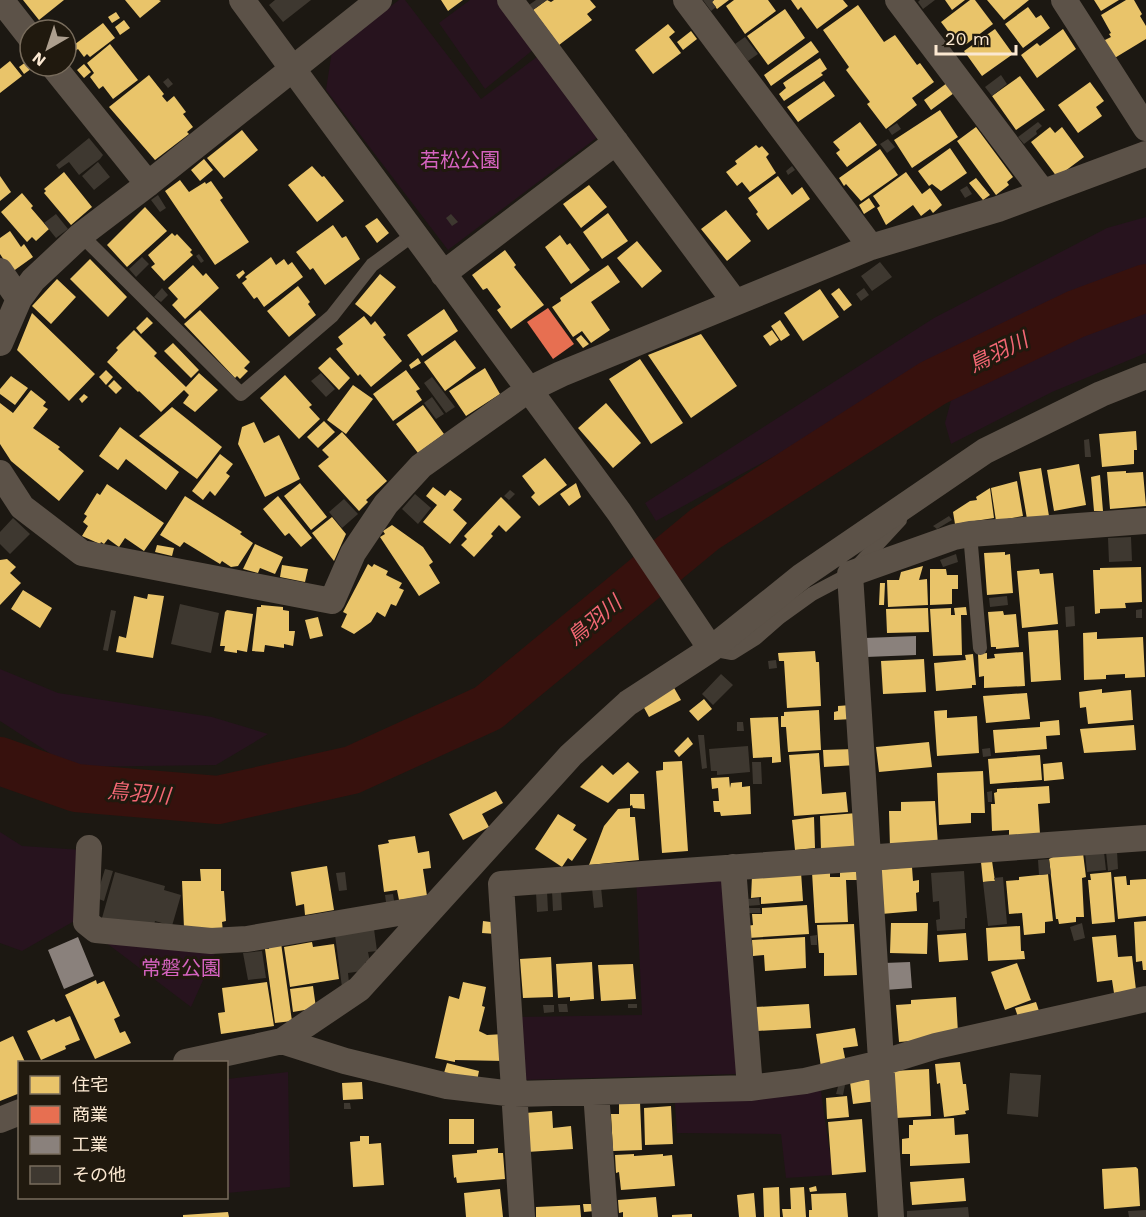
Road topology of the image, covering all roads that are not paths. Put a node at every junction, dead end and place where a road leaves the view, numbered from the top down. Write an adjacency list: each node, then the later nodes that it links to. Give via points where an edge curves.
1 (0, 0): 8 (street)
2 (242, 0): 9 (street)
3 (379, 0): 9 (street)
4 (510, 0): 12 (street)
5 (686, 0): 18 (street)
6 (898, 0): 15 (street)
7 (1064, 0): 11 (street)
8 (18, 22)
9 (292, 68): 14 (street); 16 (street)
10 (63, 78): 14 (street)
11 (1146, 128)
12 (616, 142): 20 (street); 22 (street)
13 (1146, 154): 15 (street)
14 (148, 184): 17 (street)
15 (1042, 191): 18 (street, via 998,209)
16 (414, 234): 17 (lane, via 372,265 332,316 240,394); 20 (street)
17 (81, 235): 21 (street, via 33,280)
18 (871, 247): 22 (street)
19 (0, 271): 21 (street)
20 (443, 274): 25 (street)
21 (19, 299): 23 (street)
22 (735, 302): 25 (street)
23 (0, 343)
24 (1146, 376): 27 (street, via 985,451)
25 (528, 390): 26 (street, via 421,466 386,504 353,553 332,601 82,553 22,507); 31 (street, via 619,512)
26 (0, 473)
27 (911, 503): 30 (lane); 31 (street)
28 (1146, 521): 29 (street)
29 (970, 534): 30 (street); 32 (lane)
30 (850, 574): 31 (lane, via 812,594 732,653); 35 (street)
31 (709, 645): 37 (street, via 628,703 572,755)
32 (980, 648)
33 (1146, 838): 35 (street)
34 (89, 848): 37 (street, via 86,922 96,930 211,941 247,939)
35 (869, 857): 36 (street); 41 (street)
36 (734, 867): 42 (street); 44 (street, via 501,884)
37 (433, 907): 39 (street, via 359,989)
38 (1146, 999): 41 (street)
39 (282, 1041): 40 (street); 44 (street, via 447,1086)
40 (191, 1061)
41 (881, 1063): 42 (street, via 805,1081); 49 (street)
42 (750, 1088): 43 (street)
43 (596, 1092): 44 (street); 48 (street)
44 (514, 1094): 47 (street)
45 (18, 1113): 46 (street)
46 (0, 1120)
47 (522, 1217)
48 (605, 1217)
49 (891, 1217)

